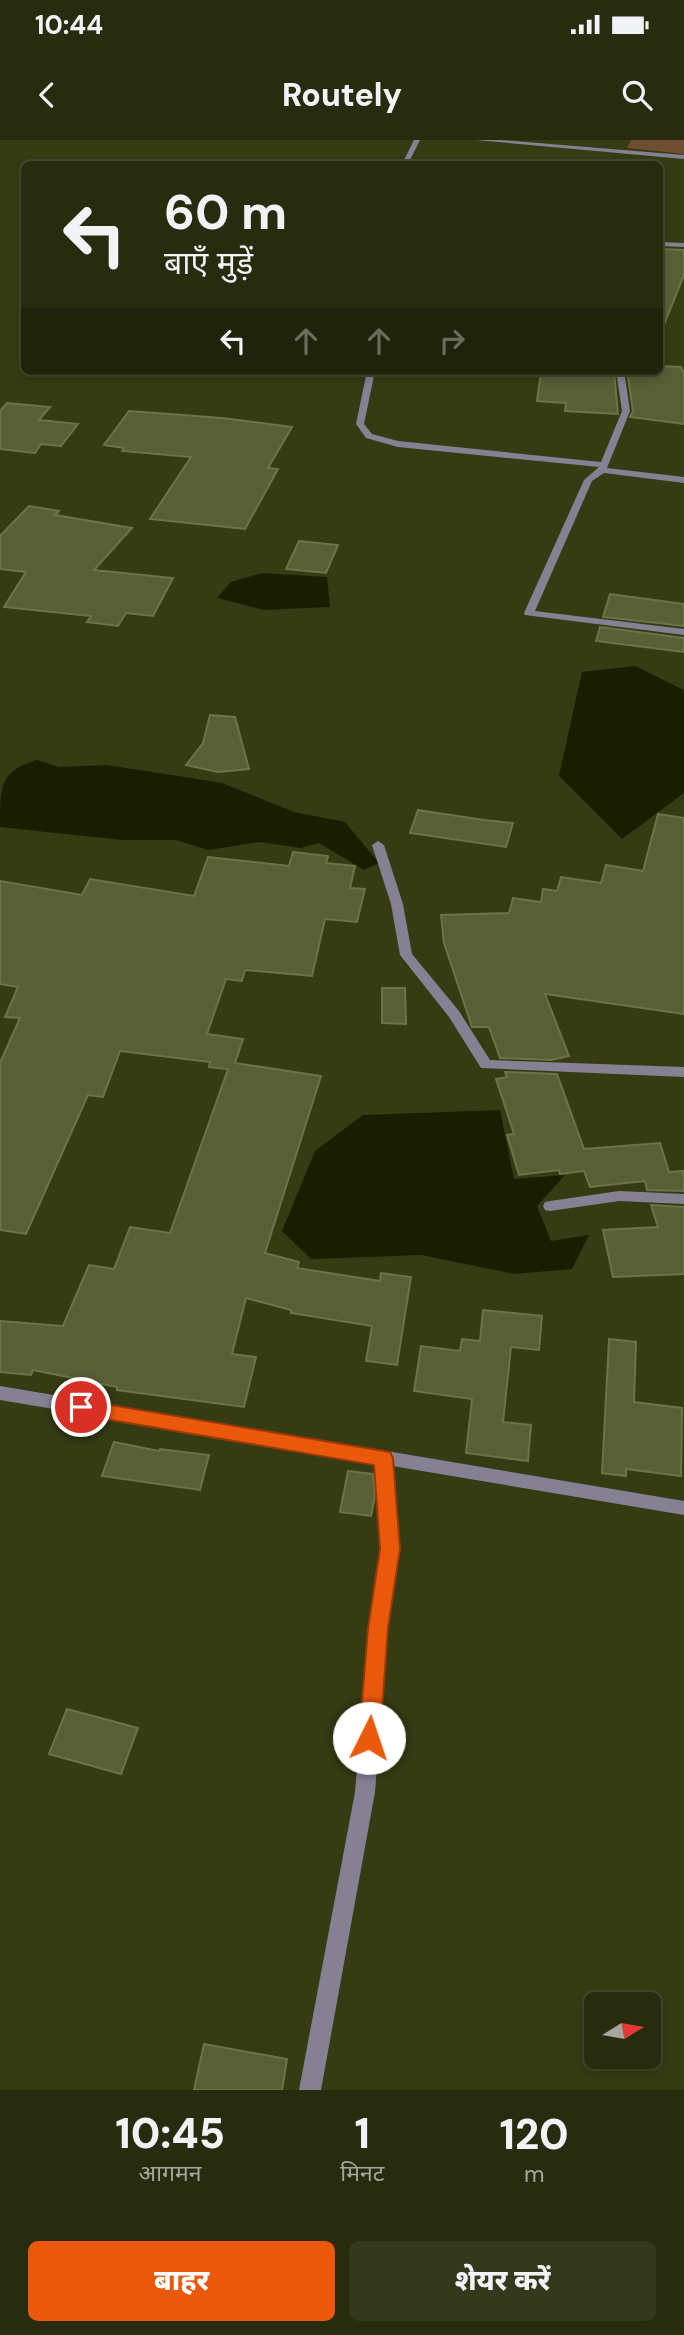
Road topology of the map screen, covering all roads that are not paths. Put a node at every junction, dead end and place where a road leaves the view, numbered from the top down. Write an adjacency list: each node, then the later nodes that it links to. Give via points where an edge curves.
1 (417, 140): 4 (street)
2 (479, 140): 3 (street)
3 (684, 157)
4 (406, 161)
5 (663, 244): 6 (street)
6 (684, 245)
7 (370, 375): 9 (street, via 360,424 369,436 398,444)
8 (621, 375): 9 (street, via 626,411)
9 (604, 467): 10 (street); 11 (street, via 588,480 529,613)
10 (684, 480)
11 (684, 632)
12 (378, 845): 13 (street, via 397,904 406,955 454,1014 486,1065)
13 (684, 1072)
14 (684, 1199): 15 (street, via 619,1196)
15 (550, 1206)
16 (0, 1393): 17 (street)
17 (383, 1458): 18 (street); 19 (street, via 390,1549 378,1628 365,1792)
18 (684, 1508)
19 (310, 2090)

